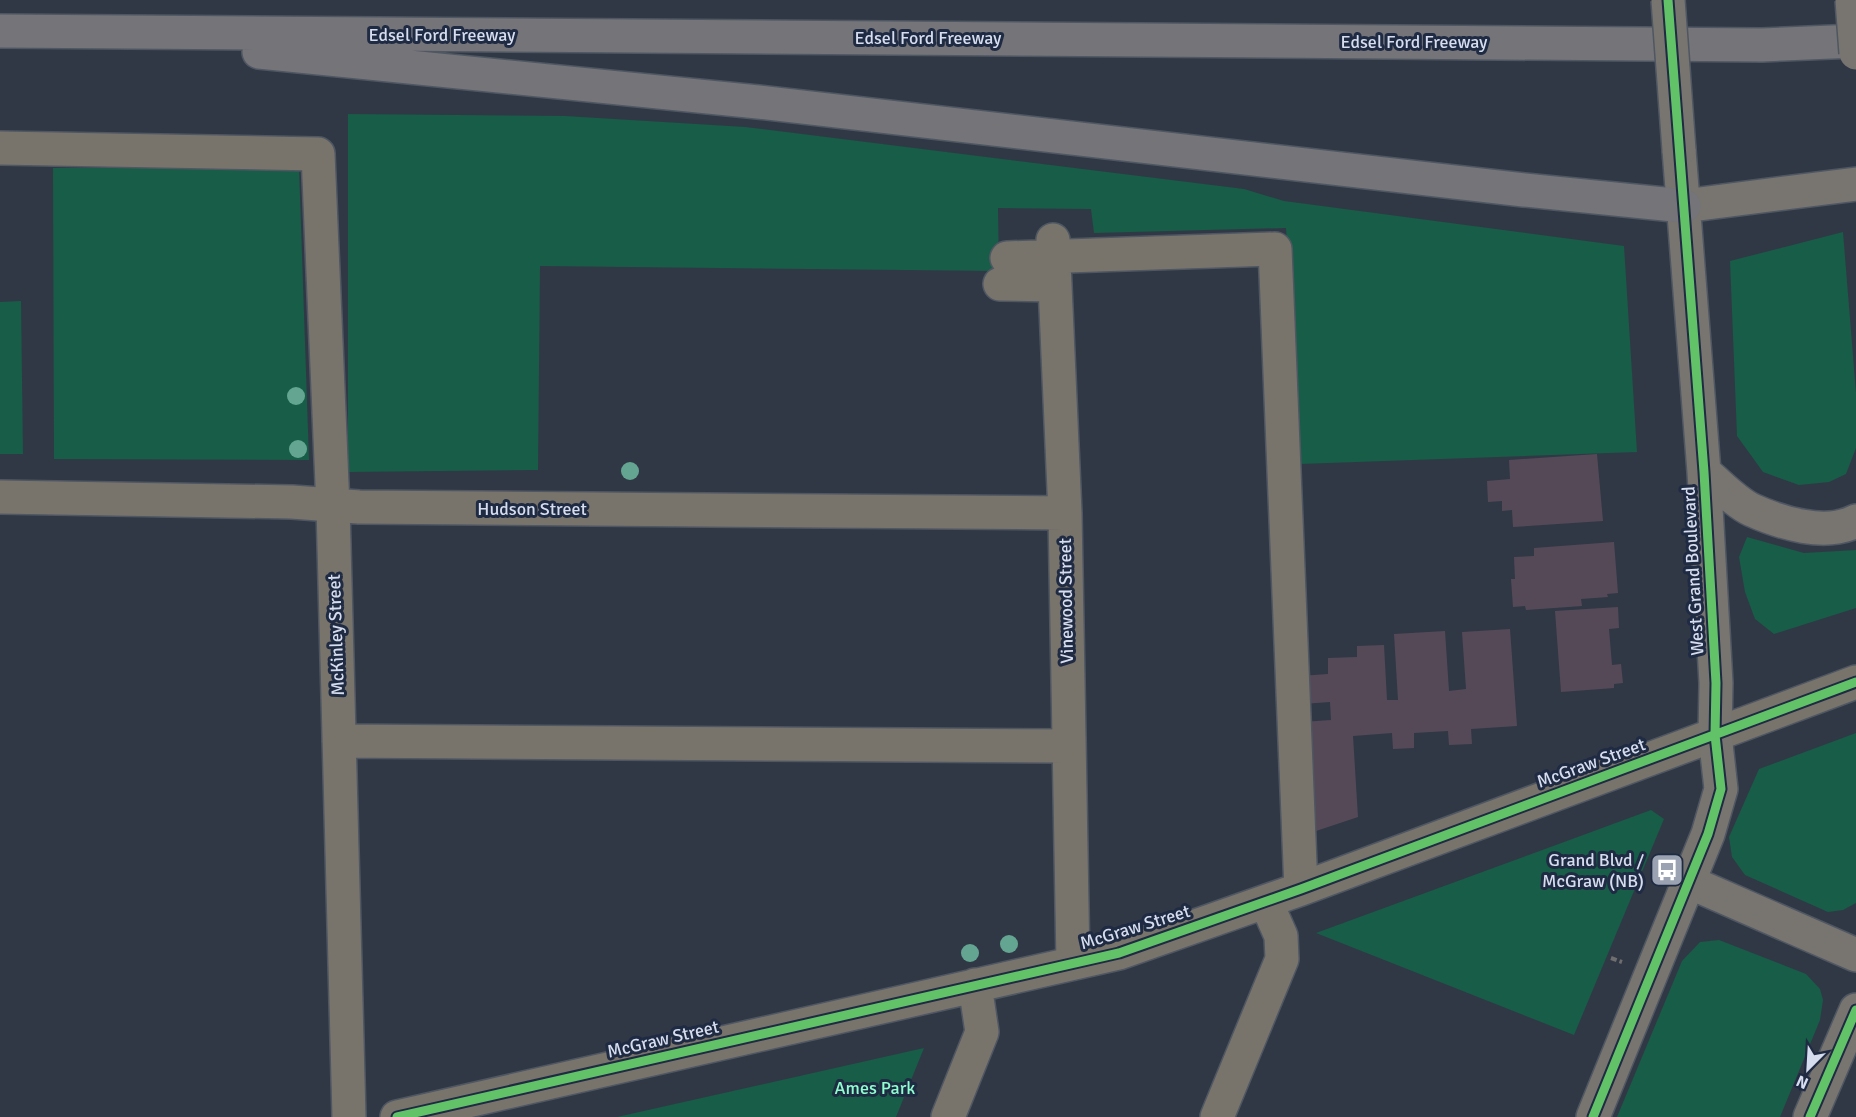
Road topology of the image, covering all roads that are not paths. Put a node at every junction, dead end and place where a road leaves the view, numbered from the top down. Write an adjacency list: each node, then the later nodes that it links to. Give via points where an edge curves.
1 (1668, 0): 8 (main road, West Grand Boulevard, bridge)
2 (1852, 0): 5 (main road, bridge)
3 (0, 33): 4 (highway, Edsel Ford Freeway, via 1750,45); 8 (highway, via 264,53 700,96)
4 (1856, 41)
5 (1856, 53)
6 (0, 148): 13 (street, McKinley Street, via 318,154)
7 (1856, 183): 8 (main road)
8 (1684, 206): 11 (main road, West Grand Boulevard)
9 (1054, 260): 10 (street); 14 (street, Vinewood Street); 21 (street, via 1275,249)
10 (1004, 271)
11 (1704, 472): 15 (main road, via 1751,509 1803,527 1840,526); 17 (main road, West Grand Boulevard, via 1716,683)
12 (0, 497): 13 (street, Hudson Street, via 292,502)
13 (333, 507): 14 (street, Hudson Street); 18 (street, McKinley Street)
14 (1065, 513): 19 (street, Vinewood Street)
15 (1856, 521)
16 (1856, 682): 17 (street, McGraw Street)
17 (1715, 735): 20 (main road, West Grand Boulevard, via 1721,789); 21 (street, McGraw Street)
18 (339, 741): 19 (street); 27 (street, McKinley Street)
19 (1069, 746): 24 (street, Vinewood Street)
20 (1689, 882): 23 (main road); 31 (main road, West Grand Boulevard)
21 (1301, 889): 22 (street, McGraw Street)
22 (1266, 902): 24 (street, McGraw Street, via 1119,953); 30 (street, via 1281,936 1281,959)
23 (1856, 955)
24 (1073, 963): 25 (street, McGraw Street)
25 (975, 985): 28 (street, McGraw Street); 29 (street, via 982,1032)
26 (1856, 1010): 32 (main road)
27 (349, 1117)
28 (397, 1117)
29 (948, 1117)
30 (1217, 1117)
31 (1593, 1117)
32 (1810, 1117)

